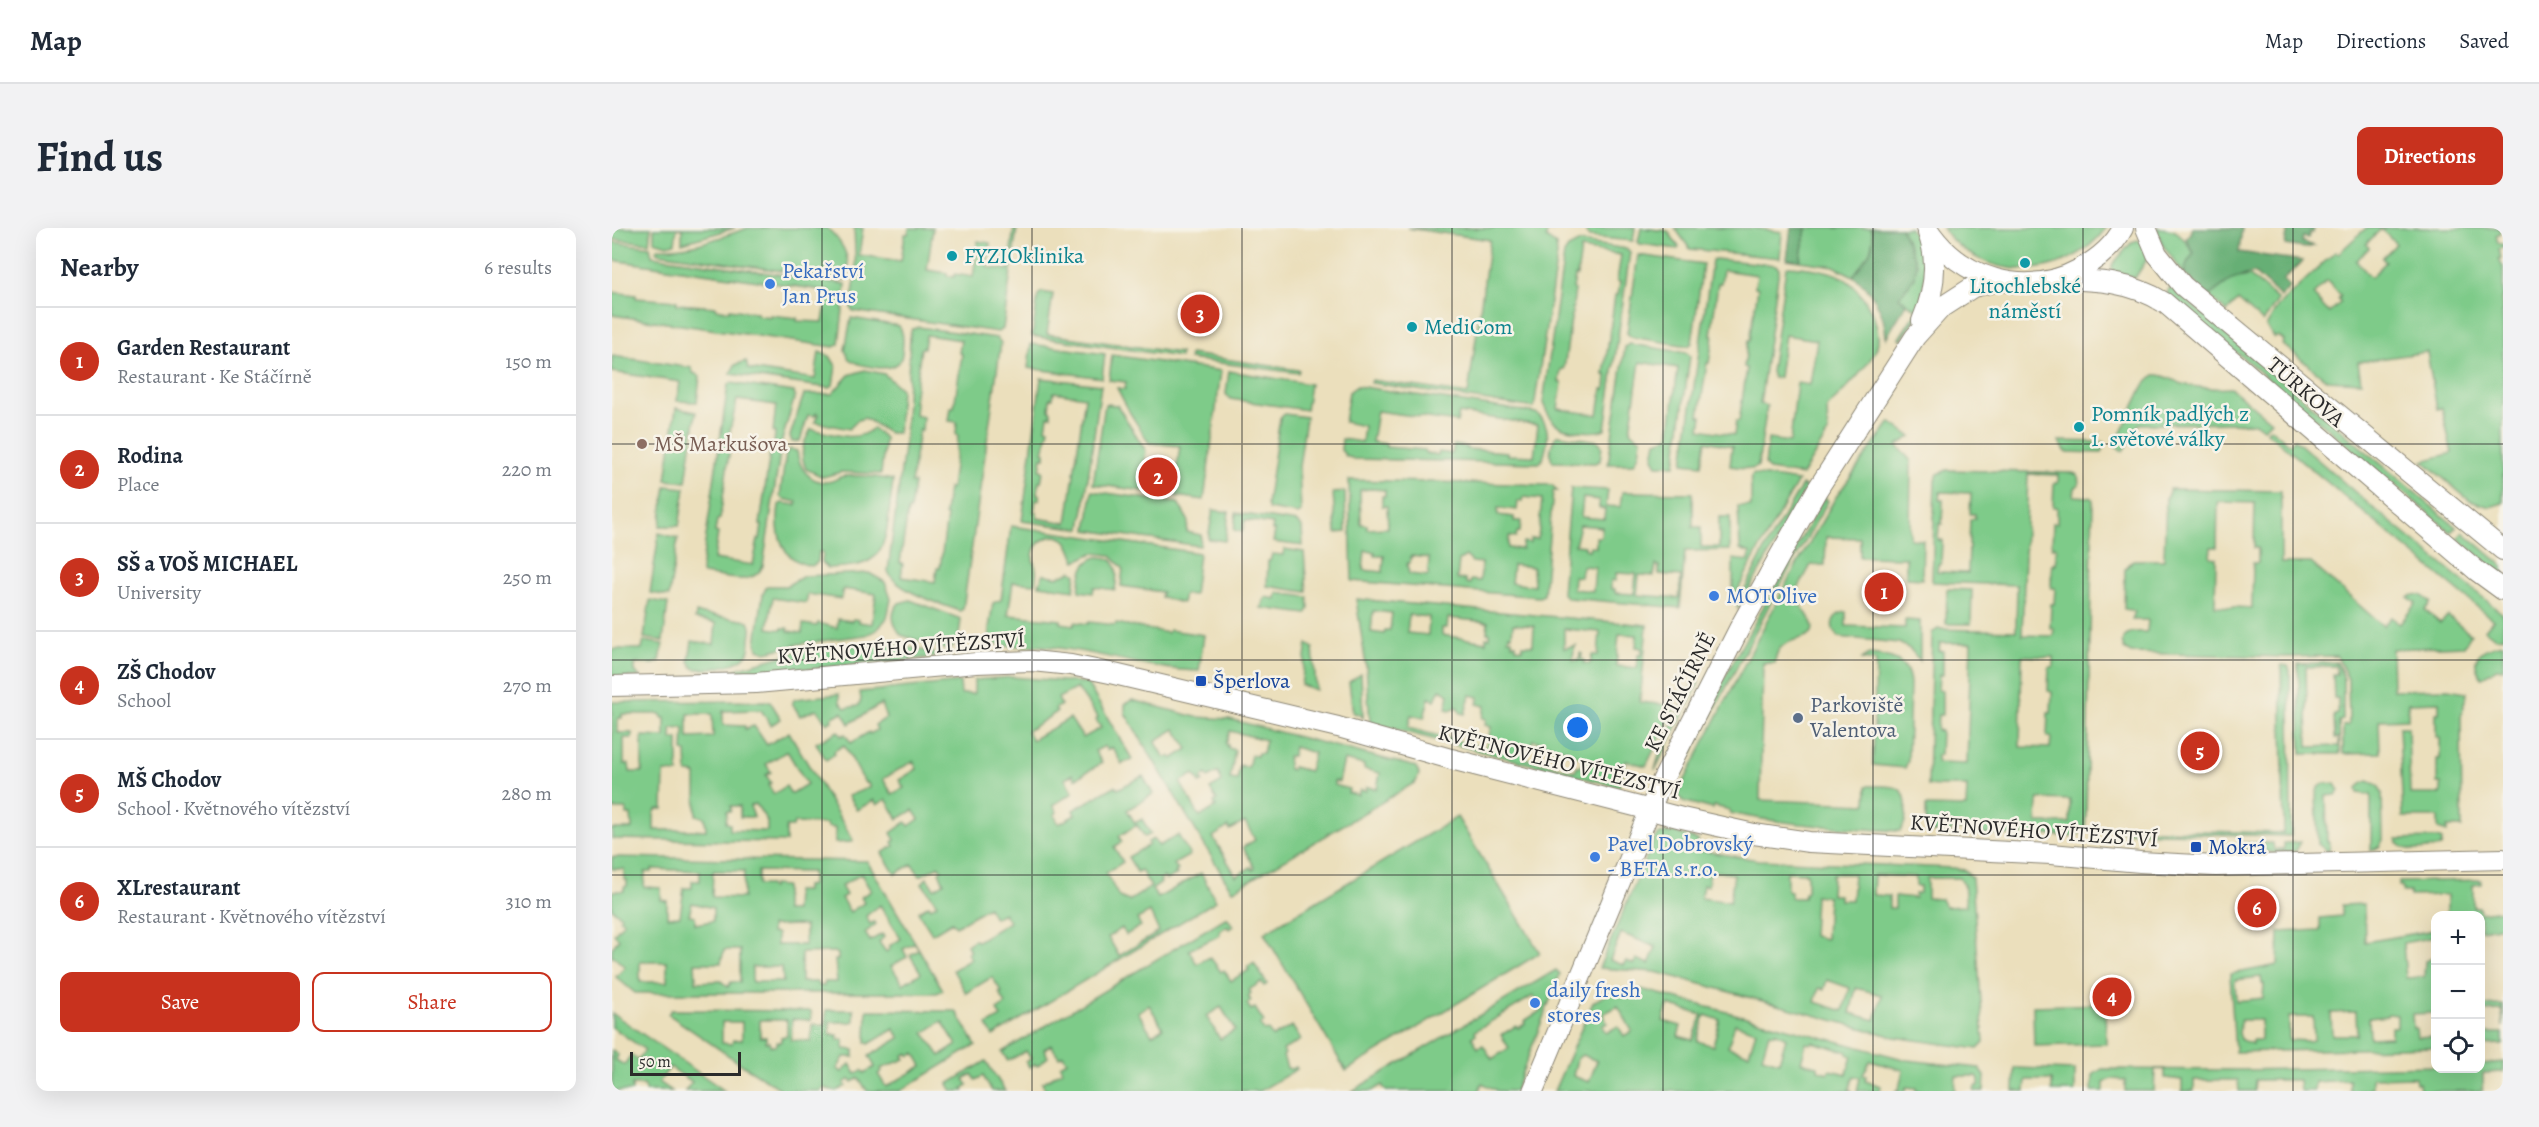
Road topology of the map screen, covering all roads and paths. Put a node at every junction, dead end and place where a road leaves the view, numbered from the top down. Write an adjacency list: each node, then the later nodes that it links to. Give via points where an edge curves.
1 (1926, 228): 5 (street, via 1961,265); 6 (street, KE STÁČÍRNĚ, via 1934,262 1933,288)
2 (2123, 228): 4 (street, via 2096,259)
3 (2146, 228): 7 (street, TÜRKOVA, via 2157,254 2183,286)
4 (2056, 279): 5 (street, via 2026,283); 8 (street, TÜRKOVA, via 2102,280 2131,286 2165,303)
5 (1998, 280): 6 (street, KE STÁČÍRNĚ, via 1973,287 1942,307)
6 (1916, 337): 10 (street, KE STÁČÍRNĚ, via 1817,490 1779,557)
7 (2503, 550)
8 (2503, 590)
9 (612, 686): 10 (street, KVĚTNOVÉHO VÍTĚZSTVÍ, via 756,683 976,663 1032,661 1071,665 1338,728)
10 (1650, 809): 11 (street, KVĚTNOVÉHO VÍTĚZSTVÍ, via 1754,834 1809,842 2149,863 2216,866); 12 (street, KE STÁČÍRNĚ)
11 (2503, 859)
12 (1533, 1091)

